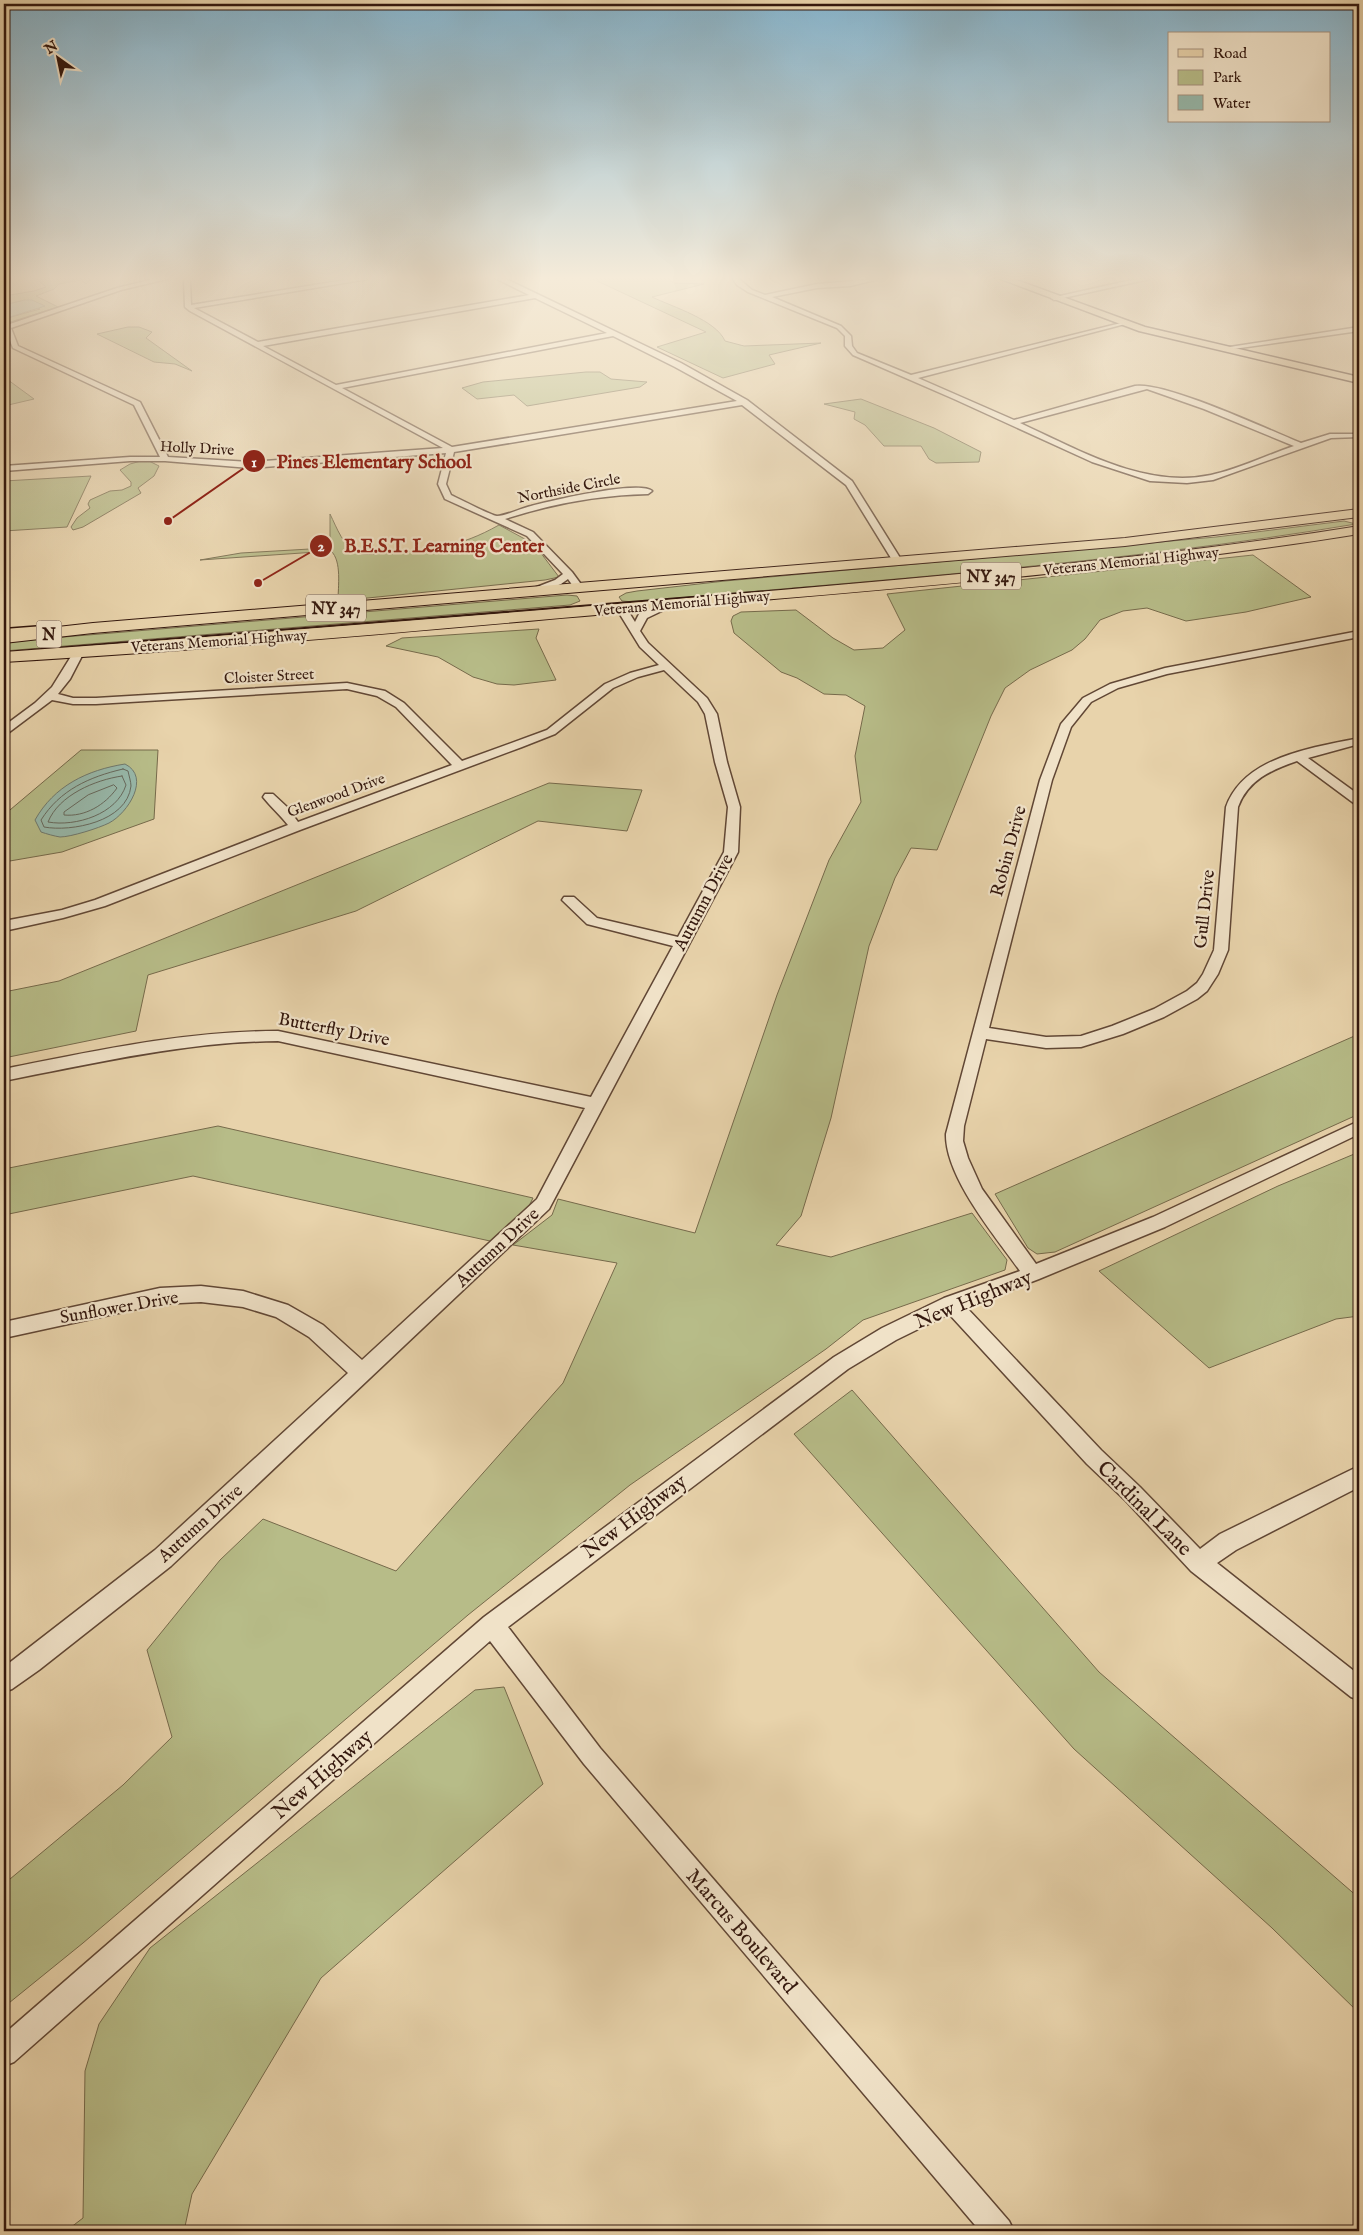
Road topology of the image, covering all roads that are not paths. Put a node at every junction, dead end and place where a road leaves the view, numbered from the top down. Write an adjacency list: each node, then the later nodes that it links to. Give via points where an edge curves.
1 (93, 383): 12 (street, via 137,404)
2 (328, 383): 6 (street)
3 (354, 383): 6 (street)
4 (711, 383): 7 (street)
5 (924, 383): 8 (street)
6 (335, 387): 11 (street)
7 (744, 402): 11 (street, Holly Drive); 18 (street, via 849,483)
8 (1012, 423): 10 (street, via 1148,387 1207,407); 10 (street, via 1096,460 1150,478 1187,480 1213,476)
9 (1356, 436): 10 (street, via 1330,436)
10 (1301, 446)
11 (450, 450): 12 (street, Holly Drive, via 250,465); 16 (street, via 442,489 448,497 461,504)
12 (165, 459): 13 (street, Holly Drive)
13 (4, 469)
14 (648, 491): 16 (street, Northside Circle, via 624,491 538,506)
15 (1359, 513): 18 (highway, Veterans Memorial Highway / NY 347, via 1157,539)
16 (496, 518): 19 (street, via 530,534)
17 (1359, 530): 23 (highway, Veterans Memorial Highway / NY 347, via 1135,562)
18 (897, 561): 20 (highway, Veterans Memorial Highway / NY 347)
19 (569, 574): 21 (street); 22 (street)
20 (684, 579): 21 (highway, Veterans Memorial Highway / NY 347); 24 (highway, via 619,593 616,598)
21 (578, 588): 22 (highway, Veterans Memorial Highway / NY 347); 25 (highway, via 584,599 576,607)
22 (533, 592): 26 (highway, Veterans Memorial Highway / NY 347)
23 (666, 605): 24 (highway, Veterans Memorial Highway / NY 347); 27 (street, via 643,616)
24 (621, 608): 25 (highway, Veterans Memorial Highway / NY 347); 27 (street, Autumn Drive)
25 (496, 619): 31 (highway, Veterans Memorial Highway / NY 347)
26 (93, 628): 28 (main road); 30 (highway, N)
27 (635, 630): 33 (street, Autumn Drive, via 644,645)
28 (4, 632)
29 (1359, 634): 47 (street, Robin Drive, via 1165,671 1114,686 1086,700 1065,726 1046,780)
30 (4, 638)
31 (79, 652): 32 (highway, Veterans Memorial Highway / NY 347); 34 (street, via 62,684)
32 (4, 658)
33 (666, 666): 40 (street, Glenwood Drive, via 609,686 551,732); 46 (street, Autumn Drive, via 703,700 711,714 734,807 731,852)
34 (51, 696): 36 (street); 40 (street, Cloister Street, via 73,701 96,701 347,686 381,693 400,705)
35 (4, 718): 36 (street)
36 (16, 722): 37 (street)
37 (4, 731)
38 (1359, 741): 39 (street, Gull Drive)
39 (1299, 757): 42 (street); 47 (street, Gull Drive, via 1249,779 1238,792 1232,807 1221,950 1202,987 1183,1002 1101,1036 1071,1043 1034,1043)
40 (460, 766): 43 (street, Glenwood Drive)
41 (269, 797): 43 (street)
42 (1359, 801)
43 (295, 827): 45 (street, Glenwood Drive, via 100,902 63,914)
44 (569, 900): 46 (street, via 592,921)
45 (4, 926)
46 (682, 943): 49 (street, Autumn Drive)
47 (981, 1032): 51 (street, Robin Drive, via 954,1139 961,1166 975,1192)
48 (4, 1075): 49 (street, Butterfly Drive, via 191,1040 245,1035 278,1036)
49 (595, 1104): 54 (street, Autumn Drive, via 543,1204)
50 (1359, 1127): 51 (street, New Highway, via 1159,1222)
51 (1033, 1274): 52 (street, New Highway)
52 (951, 1304): 56 (street, Cardinal Lane, via 1094,1457); 57 (street, New Highway, via 889,1334 842,1363)
53 (4, 1330): 54 (street, Sunflower Drive, via 160,1296 201,1294 243,1299 280,1311 316,1331)
54 (362, 1373): 58 (street, Autumn Drive, via 163,1558)
55 (1359, 1476): 56 (street, via 1228,1542)
56 (1199, 1563): 59 (street, Cardinal Lane)
57 (492, 1625): 60 (street, New Highway); 61 (street, Marcus Boulevard, via 592,1756)
58 (4, 1681)
59 (1359, 1689)
60 (4, 2052)
61 (998, 2231)

